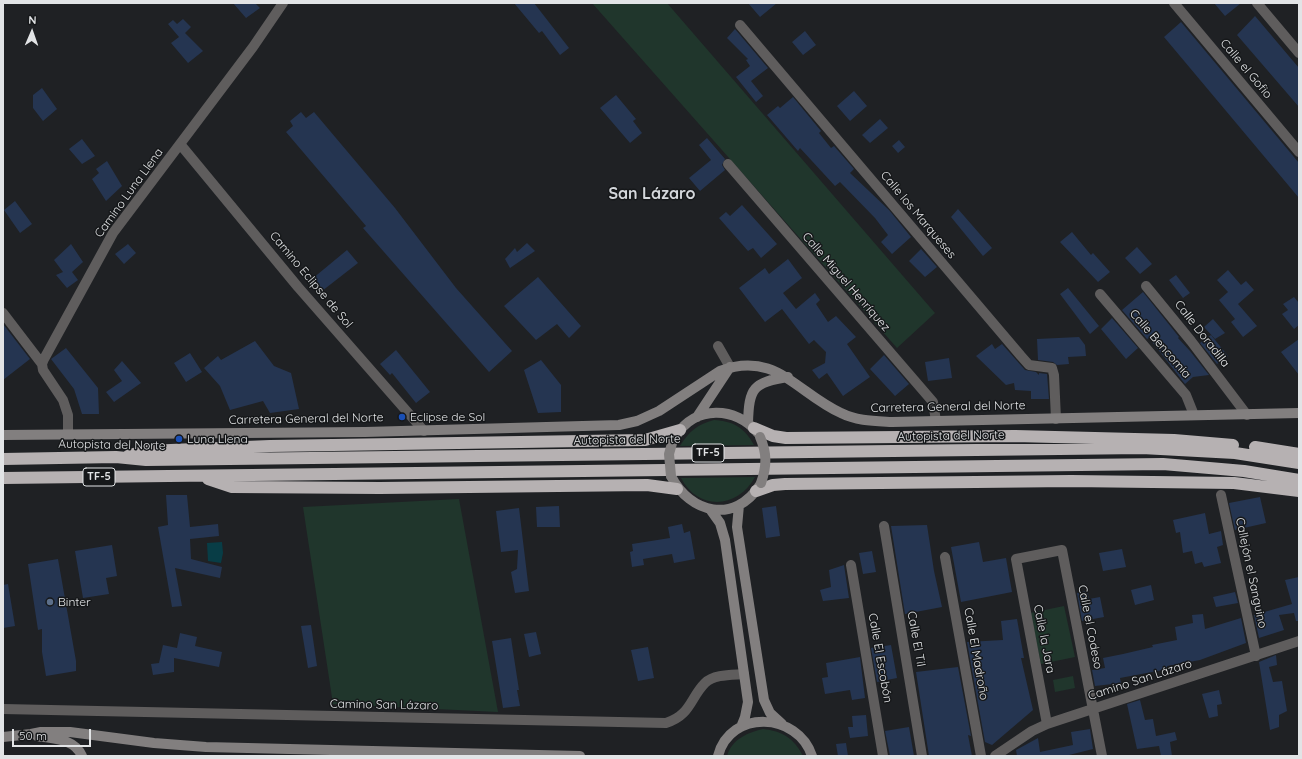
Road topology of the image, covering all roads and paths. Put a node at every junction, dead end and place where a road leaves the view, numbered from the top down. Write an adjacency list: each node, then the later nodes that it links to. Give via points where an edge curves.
1 (283, 3): 6 (street, Camino Luna Llena)
2 (1174, 3): 7 (street, Calle el Gofio)
3 (1257, 3): 5 (street)
4 (740, 25): 22 (street, Calle los Marqueses, via 1029,365 1052,368)
5 (1299, 53)
6 (180, 144): 13 (street, Camino Luna Llena, via 113,233); 26 (street, Camino Eclipse de Sol, via 298,287)
7 (1299, 152)
8 (728, 164): 23 (street, Calle Miguel Henríquez, via 933,402)
9 (1146, 286): 16 (street, Calle Doradilla)
10 (1100, 294): 18 (street, Calle Bencomia, via 1186,395)
11 (3, 313): 13 (street)
12 (718, 346): 14 (street)
13 (42, 364): 27 (street, via 42,370 63,400 68,415)
14 (730, 368): 15 (main road, Carretera General del Norte, via 757,365); 21 (main road); 26 (main road, Carretera General del Norte, via 709,377 673,404 636,421 619,425)
15 (788, 377): 23 (main road, Carretera General del Norte, via 841,414 862,421); 24 (main road, via 758,385 751,394 748,406)
16 (1235, 399): 19 (street); 20 (street, Calle Doradilla)
17 (1299, 413): 20 (main road, Carretera General del Norte)
18 (1194, 415): 19 (main road, Carretera General del Norte); 22 (main road, Carretera General del Norte)
19 (1230, 415): 20 (main road, Carretera General del Norte)
20 (1247, 415)
21 (697, 417): 24 (main road, via 708,413 732,414); 25 (main road)
22 (1056, 419): 23 (main road, Carretera General del Norte)
23 (936, 421)
24 (754, 429): 29 (highway, via 786,438 1015,436 1174,440); 36 (main road, bridge, via 766,457 765,473)
25 (680, 430): 30 (highway, via 645,440 270,446 146,451); 37 (main road, bridge, via 673,440 669,454 671,476)
26 (424, 431): 27 (main road, Carretera General del Norte)
27 (68, 434): 28 (main road, Carretera General del Norte)
28 (3, 435)
29 (1299, 454)
30 (116, 457): 31 (highway, Autopista del Norte / TF-5); 32 (highway, Autopista del Norte / TF-5, via 146,460 1142,448 1235,452)
31 (3, 458)
32 (1299, 463)
33 (196, 476): 34 (highway, TF-5); 35 (highway, TF-5, via 1163,464 1244,471); 37 (highway, via 232,486 380,488 647,485)
34 (3, 478)
35 (1299, 480)
36 (759, 487): 38 (highway, via 785,484 1071,481 1234,483); 40 (main road)
37 (677, 489): 41 (main road, via 688,500)
38 (1299, 491)
39 (1221, 495): 47 (street, Callejón el Sanguino)
40 (739, 505): 41 (main road, via 726,509); 51 (main road, via 737,527 764,700 770,713)
41 (710, 509): 48 (main road, via 720,523 725,540)
42 (884, 526): 61 (street, Calle El Til)
43 (1062, 550): 50 (street, Calle el Codeso); 52 (street, Calle la Jara, via 1016,559)
44 (945, 557): 62 (street, Calle El Madroño)
45 (850, 565): 60 (street, Calle El Escobón)
46 (1299, 641): 47 (street, Camino San Lázaro)
47 (1256, 656): 50 (street, Camino San Lázaro)
48 (744, 674): 49 (street, Camino San Lázaro, via 712,679 705,683 690,708 675,720 659,724); 53 (main road, via 748,702)
49 (3, 709)
50 (1092, 709): 52 (street, Camino San Lázaro); 64 (street, Calle el Codeso)
51 (782, 724): 53 (main road, via 761,721); 59 (main road, via 803,739)
52 (1047, 724): 63 (street, Camino San Lázaro)
53 (741, 727): 56 (main road, via 724,743)
54 (31, 734): 55 (main road); 57 (main road, via 70,743); 58 (main road, via 70,732 206,747)
55 (3, 737)
56 (716, 755)
57 (82, 756)
58 (580, 756)
59 (812, 756)
60 (883, 756)
61 (922, 756)
62 (980, 756)
63 (994, 756)
64 (1102, 756)

